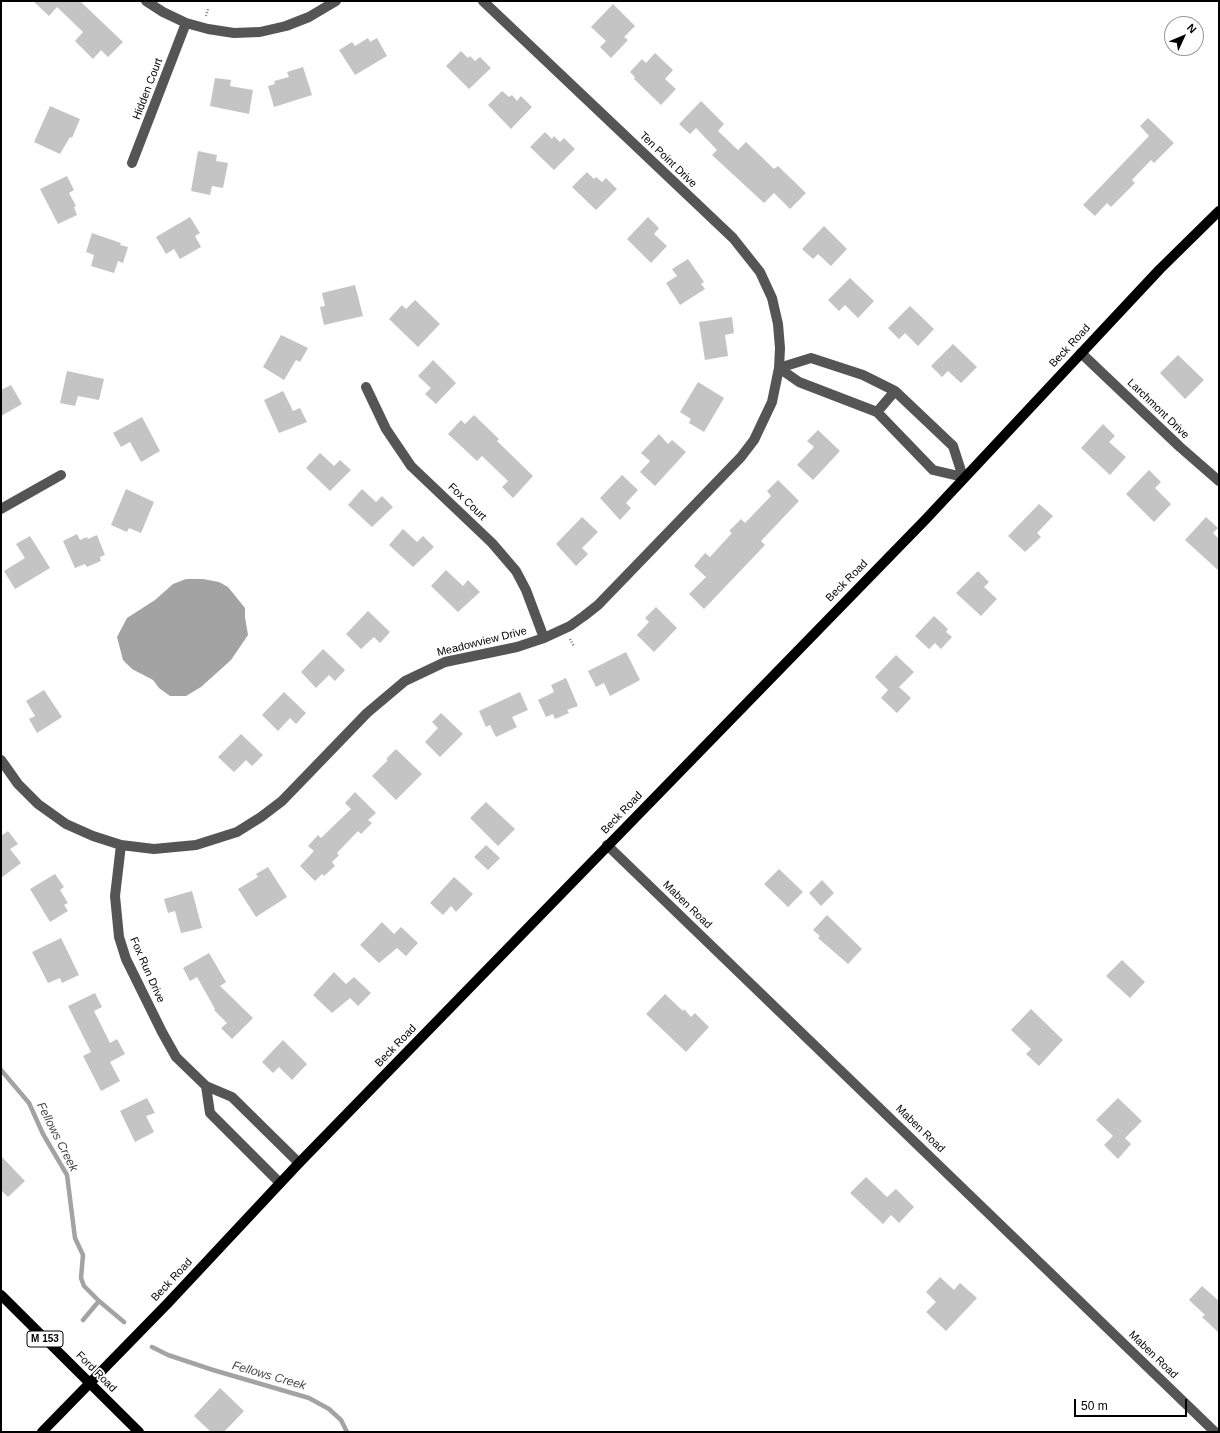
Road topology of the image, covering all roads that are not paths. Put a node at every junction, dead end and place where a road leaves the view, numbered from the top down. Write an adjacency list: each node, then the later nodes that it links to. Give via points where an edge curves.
1 (146, 1): 4 (street)
2 (336, 1): 4 (street, via 310,17 260,32 234,33)
3 (483, 1): 8 (street, Ten Point Drive, via 744,250 760,272 772,298 778,324)
4 (186, 23): 5 (street, Hidden Court)
5 (132, 163)
6 (1219, 211): 7 (main road, Beck Road)
7 (1081, 352): 13 (main road, Beck Road); 14 (street, Larchmont Drive)
8 (779, 368): 10 (street, via 811,358 863,375); 11 (street, via 799,382); 16 (street, Meadowview Drive, via 772,402 764,422 741,457 598,605 570,626)
9 (366, 387): 16 (street, Fox Court, via 386,429 411,466 492,543 516,571)
10 (895, 391): 11 (street); 13 (street, via 953,446)
11 (877, 412): 13 (street, via 933,470)
12 (61, 475): 15 (street)
13 (963, 477): 19 (main road, Beck Road, via 926,519)
14 (1219, 481)
15 (1, 509)
16 (544, 638): 18 (street, Meadowview Drive, via 517,647 445,662 405,681 367,713 282,801 236,832 212,841 180,847)
17 (1, 760): 18 (street, Meadowview Drive, via 18,784 52,814 92,836)
18 (121, 845): 20 (street, Fox Run Drive, via 115,896 119,937 126,959 176,1056)
19 (607, 845): 21 (main road, Beck Road); 27 (street, Maben Road)
20 (206, 1086): 21 (street, Fox Run Drive, via 232,1097); 22 (street, via 210,1113)
21 (299, 1163): 22 (main road, Beck Road)
22 (280, 1183): 24 (main road, Beck Road)
23 (1, 1295): 24 (main road, Ford Road / M 153)
24 (90, 1382): 25 (main road, Beck Road); 26 (main road, Ford Road / M 153)
25 (42, 1432)
26 (139, 1432)
27 (1214, 1432)

